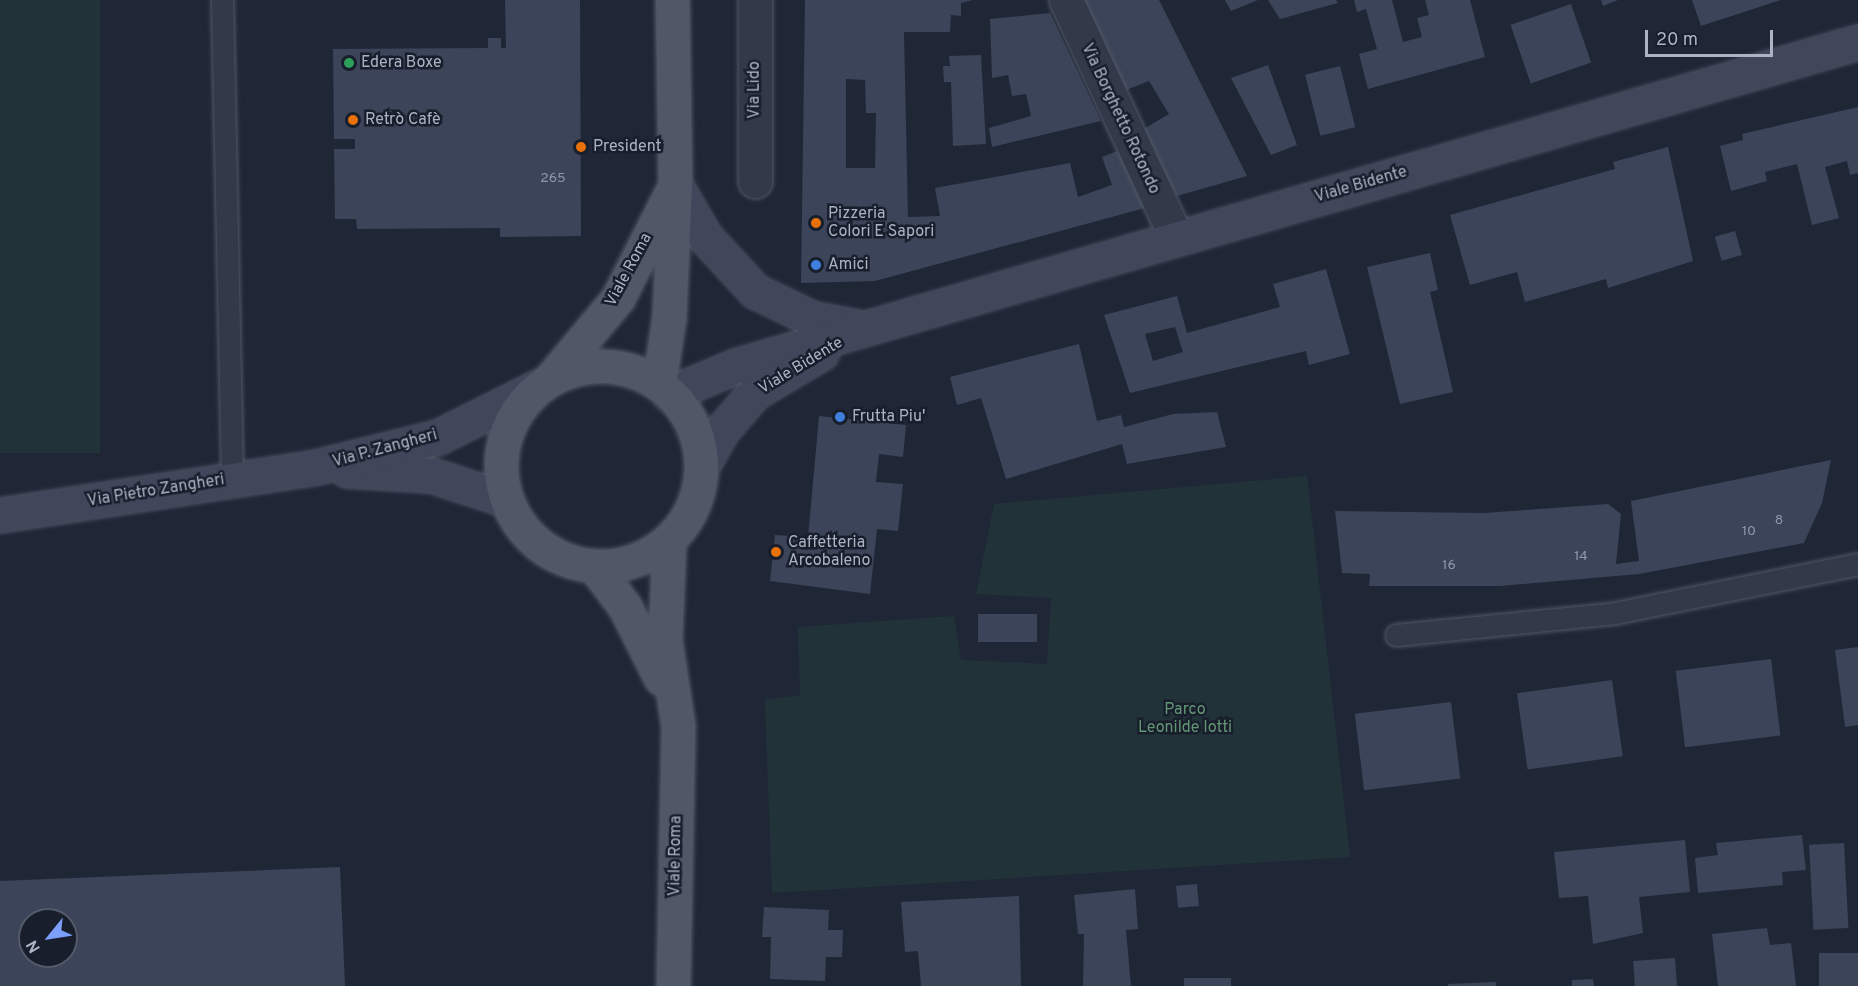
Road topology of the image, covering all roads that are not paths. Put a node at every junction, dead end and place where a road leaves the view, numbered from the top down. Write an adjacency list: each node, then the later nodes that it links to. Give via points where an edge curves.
1 (222, 0): 14 (lane)
2 (672, 0): 7 (main road, Viale Roma)
3 (755, 0): 6 (street, Via Lido)
4 (1066, 0): 8 (street, Via Borghetto Rotondo)
5 (1858, 42): 8 (street, Viale Bidente)
6 (755, 181)
7 (675, 185): 9 (street, Viale Bidente, via 705,237 755,291 813,319); 10 (main road, Viale Roma, via 618,298); 11 (main road, Viale Roma)
8 (1176, 237): 9 (street, Viale Bidente)
9 (864, 328): 11 (street, Viale Bidente); 12 (street, Viale Bidente, via 755,392 722,430)
10 (544, 383): 11 (main road, via 588,365 616,367); 13 (street, Via P. Zangheri, via 438,437); 15 (main road, via 515,411 503,439)
11 (664, 388): 12 (main road, via 697,435)
12 (701, 467): 17 (main road, via 698,494)
13 (312, 468): 14 (street, Via Pietro Zangheri); 15 (street, Via P. Zangheri, via 431,475)
14 (232, 479): 16 (street, Via Pietro Zangheri)
15 (505, 499): 19 (main road, via 540,547)
16 (0, 515)
17 (669, 540): 19 (main road, via 647,556); 21 (main road, Viale Roma, via 665,639)
18 (1858, 564): 20 (lane, via 1616,613)
19 (595, 567): 21 (main road, Viale Roma, via 654,660)
20 (1396, 635)
21 (678, 726): 22 (main road, Viale Roma)
22 (674, 986)

